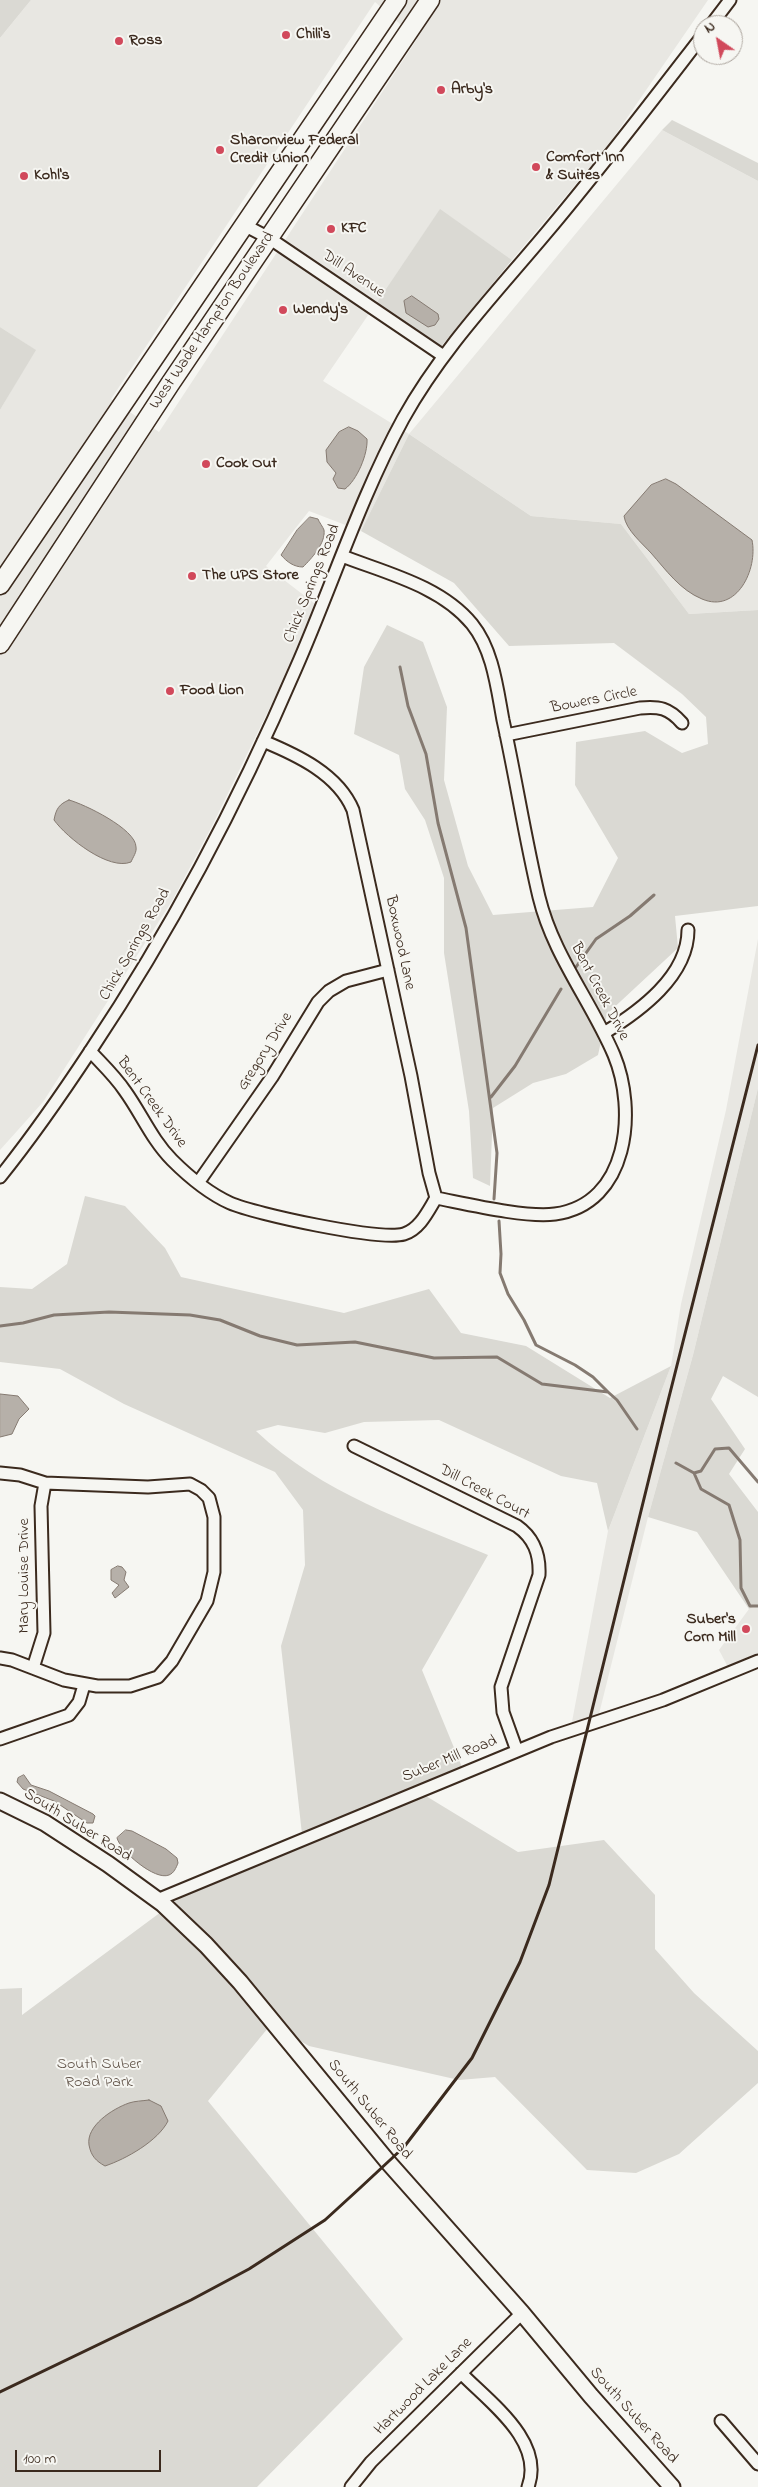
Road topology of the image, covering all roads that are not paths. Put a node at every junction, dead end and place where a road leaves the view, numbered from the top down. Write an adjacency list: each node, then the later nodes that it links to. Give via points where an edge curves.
1 (396, 0): 6 (main road, West Wade Hampton Boulevard)
2 (430, 0): 7 (main road, West Wade Hampton Boulevard)
3 (730, 0): 4 (street)
4 (719, 15)
5 (693, 48): 8 (street, Chick Springs Road, via 548,232)
6 (244, 225): 7 (street, Dill Avenue); 10 (main road, West Wade Hampton Boulevard)
7 (269, 238): 8 (street, Dill Avenue); 11 (main road, West Wade Hampton Boulevard)
8 (442, 355): 9 (street, Chick Springs Road, via 392,440)
9 (342, 556): 13 (street, Bent Creek Drive, via 420,586 466,617 486,650); 14 (street, Chick Springs Road)
10 (0, 585)
11 (0, 644)
12 (682, 723): 13 (street, Bowers Circle, via 666,709 648,707)
13 (506, 735): 17 (street, Bent Creek Drive, via 545,918 563,960)
14 (263, 741): 16 (street, Boxwood Lane, via 322,772 340,787 349,800); 18 (street, Chick Springs Road, via 208,854 125,999)
15 (688, 930): 17 (street, via 686,951 662,986 632,1015)
16 (388, 970): 20 (street, Gregory Drive, via 346,982 329,991 318,1002 272,1077); 21 (street, Boxwood Lane)
17 (604, 1033): 21 (street, Bent Creek Drive, via 622,1078 626,1117 616,1164 597,1193 573,1209 546,1214)
18 (90, 1051): 19 (street, Chick Springs Road, via 36,1133); 20 (street, Bent Creek Drive, via 125,1091 168,1156)
19 (0, 1177)
20 (198, 1183): 21 (street, Bent Creek Drive, via 239,1206 384,1236 409,1231 422,1220)
21 (436, 1198)
22 (354, 1446): 30 (street, Dill Creek Court, via 517,1526 532,1539 539,1557 539,1575 501,1687 503,1712)
23 (0, 1473): 24 (street)
24 (46, 1483): 27 (street, Mary Louise Drive, via 41,1506 44,1633); 28 (street, via 148,1487 190,1484 202,1490 208,1498 214,1517 214,1572 206,1601 172,1661 158,1677 130,1686)
25 (0, 1658): 27 (street)
26 (758, 1661): 30 (street, Suber Mill Road, via 703,1685)
27 (33, 1668): 28 (street)
28 (84, 1685): 29 (street, via 80,1702 69,1714)
29 (0, 1739)
30 (517, 1751): 32 (street, Suber Mill Road)
31 (0, 1801): 32 (street, South Suber Road, via 45,1823)
32 (157, 1900): 33 (street, South Suber Road, via 240,1982 388,2162)
33 (522, 2313): 34 (street, Hartwood Lake Lane); 39 (street, South Suber Road, via 590,2396)
34 (461, 2373): 37 (street, Hartwood Lake Lane); 38 (street, via 517,2430 532,2462)
35 (720, 2421): 36 (street)
36 (758, 2464)
37 (350, 2487)
38 (528, 2487)
39 (672, 2487)

